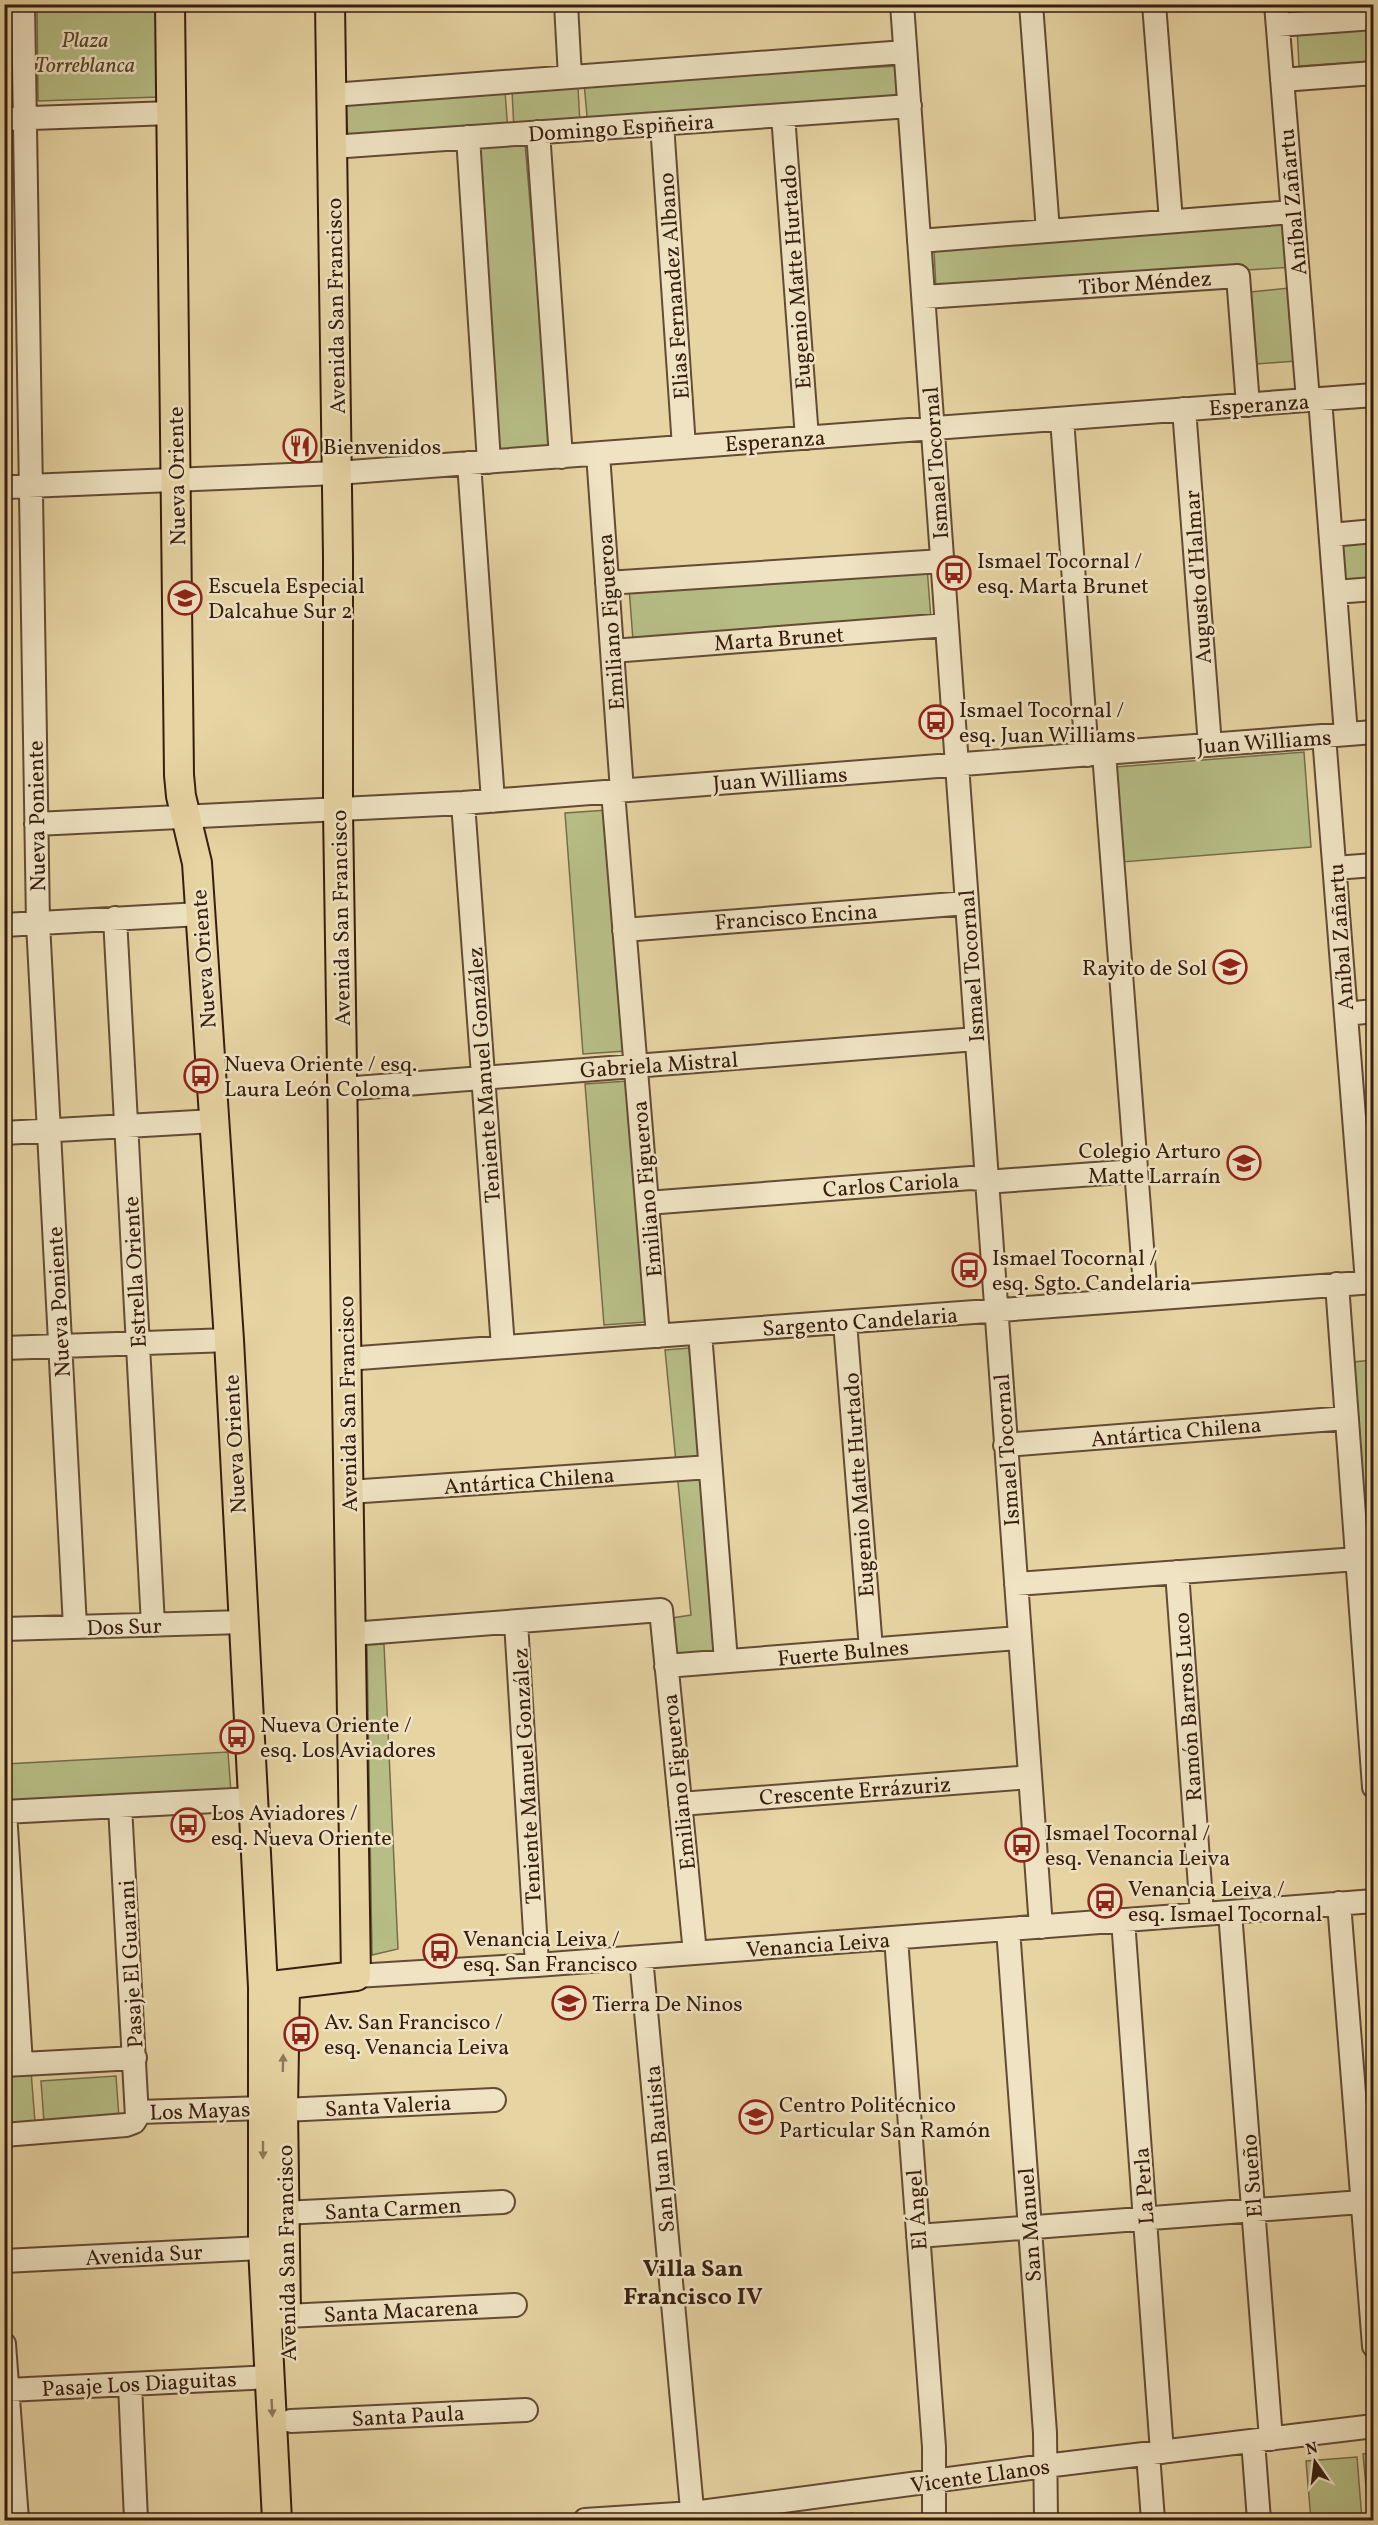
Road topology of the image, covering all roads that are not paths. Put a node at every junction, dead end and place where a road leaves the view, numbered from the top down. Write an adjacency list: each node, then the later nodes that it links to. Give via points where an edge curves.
1 (23, 4): 19 (street, Nueva Poniente)
2 (170, 4): 17 (main road, Nueva Oriente)
3 (330, 4): 15 (main road, Avenida San Francisco)
4 (566, 4): 13 (street)
5 (902, 4): 11 (street, Ismael Tocornal)
6 (1031, 4): 26 (street)
7 (1154, 4): 25 (street)
8 (1305, 14): 9 (street); 10 (street)
9 (1277, 15): 14 (street, Aníbal Zañartu)
10 (1374, 18)
11 (905, 52): 13 (street); 16 (street, Ismael Tocornal)
12 (1374, 73): 14 (street)
13 (570, 77): 15 (street)
14 (1282, 80): 24 (street, Aníbal Zañartu)
15 (332, 95): 23 (main road, Avenida San Francisco)
16 (910, 106): 18 (street, Domingo Espiñeira); 27 (street, Ismael Tocornal)
17 (171, 113): 19 (street); 41 (main road, Nueva Oriente)
18 (783, 115): 20 (street, Domingo Espiñeira); 35 (street, Eugenio Matte Hurtado)
19 (15, 118): 42 (street, Nueva Poniente)
20 (662, 124): 21 (street, Domingo Espiñeira); 36 (street, Elias Fernandez Albano)
21 (538, 132): 22 (street, Domingo Espiñeira); 38 (street)
22 (468, 137): 23 (street, Domingo Espiñeira); 39 (street)
23 (332, 147): 40 (main road, Avenida San Francisco)
24 (1293, 212): 25 (street); 30 (street, Aníbal Zañartu)
25 (1171, 221): 26 (street)
26 (1047, 231): 27 (street)
27 (919, 241): 28 (street, Ismael Tocornal)
28 (924, 297): 31 (street, Tibor Méndez, via 1238,276); 34 (street, Ismael Tocornal)
29 (1374, 395): 30 (street, Esperanza)
30 (1314, 400): 31 (street, Esperanza); 45 (street, Aníbal Zañartu)
31 (1248, 405): 32 (street, Esperanza)
32 (1184, 410): 33 (street, Esperanza); 54 (street, Augusto d'Halmar)
33 (1062, 419): 34 (street, Esperanza); 55 (street)
34 (933, 428): 35 (street, Esperanza); 46 (street, Ismael Tocornal)
35 (807, 438): 36 (street, Esperanza)
36 (684, 447): 37 (street, Esperanza)
37 (598, 454): 38 (street, Esperanza); 47 (street, Emiliano Figueroa)
38 (561, 457): 39 (street, Esperanza)
39 (479, 463): 40 (street, Esperanza); 58 (street)
40 (337, 473): 41 (street, Esperanza); 60 (main road, Avenida San Francisco)
41 (176, 480): 42 (street, Esperanza); 61 (main road, Nueva Oriente, via 179,775)
42 (31, 486): 43 (street, Esperanza); 62 (street, Nueva Poniente)
43 (4, 487)
44 (1374, 531): 45 (street)
45 (1330, 535): 49 (street, Aníbal Zañartu)
46 (942, 561): 47 (street); 50 (street, Ismael Tocornal)
47 (607, 583): 51 (street, Emiliano Figueroa)
48 (1374, 589): 49 (street)
49 (1335, 592): 53 (street, Aníbal Zañartu)
50 (947, 625): 51 (street, Marta Brunet); 56 (street, Ismael Tocornal)
51 (612, 651): 57 (street, Emiliano Figueroa)
52 (1374, 732): 53 (street, Juan Williams)
53 (1335, 735): 54 (street, Juan Williams); 64 (street, Aníbal Zañartu)
54 (1210, 745): 55 (street, Juan Williams)
55 (1096, 754): 56 (street, Juan Williams); 83 (street)
56 (957, 765): 57 (street, Juan Williams); 66 (street, Ismael Tocornal)
57 (617, 791): 58 (street, Juan Williams); 71 (street, Emiliano Figueroa)
58 (493, 801): 59 (street, Juan Williams)
59 (463, 803): 60 (street, Juan Williams); 76 (street, Teniente Manuel González)
60 (338, 810): 61 (street, Juan Williams); 77 (main road, Avenida San Francisco)
61 (186, 815): 62 (street, Juan Williams); 67 (main road, Nueva Oriente, via 197,863)
62 (36, 824): 69 (street, Nueva Poniente)
63 (1374, 865): 64 (street)
64 (1335, 875): 65 (street); 73 (street, Aníbal Zañartu)
65 (1374, 880)
66 (967, 903): 71 (street, Francisco Encina); 74 (street, Ismael Tocornal)
67 (200, 914): 68 (street); 78 (main road, Nueva Oriente)
68 (115, 918): 69 (street); 79 (street, Estrella Oriente)
69 (38, 923): 70 (street); 80 (street, Nueva Poniente)
70 (4, 925)
71 (624, 930): 75 (street, Emiliano Figueroa)
72 (1374, 1011): 73 (street)
73 (1346, 1014): 82 (street, Aníbal Zañartu)
74 (976, 1039): 75 (street, Gabriela Mistral); 84 (street, Ismael Tocornal)
75 (635, 1066): 76 (street, Gabriela Mistral); 85 (street, Emiliano Figueroa)
76 (483, 1078): 77 (street, Gabriela Mistral); 96 (street, Teniente Manuel González)
77 (342, 1089): 98 (main road, Avenida San Francisco)
78 (214, 1121): 79 (street); 93 (main road, Nueva Oriente)
79 (126, 1126): 80 (street); 94 (street, Estrella Oriente)
80 (49, 1130): 81 (street); 95 (street, Nueva Poniente)
81 (4, 1133)
82 (1365, 1149): 86 (street, Aníbal Zañartu)
83 (1136, 1171): 84 (street, Carlos Cariola); 88 (street)
84 (986, 1180): 85 (street, Carlos Cariola, via 971,1178); 89 (street, Ismael Tocornal)
85 (647, 1203): 92 (street, Emiliano Figueroa)
86 (1370, 1282): 87 (street, Sargento Candelaria)
87 (1337, 1284): 88 (street, Sargento Candelaria); 99 (street)
88 (1146, 1299): 89 (street, Sargento Candelaria)
89 (996, 1310): 90 (street, Sargento Candelaria); 100 (street, Ismael Tocornal)
90 (846, 1322): 91 (street, Sargento Candelaria); 114 (street, Eugenio Matte Hurtado)
91 (700, 1333): 92 (street, Sargento Candelaria); 101 (street)
92 (658, 1336): 96 (street, Sargento Candelaria)
93 (229, 1340): 94 (street); 107 (main road, Nueva Oriente)
94 (138, 1343): 95 (street); 109 (street, Estrella Oriente)
95 (60, 1346): 97 (street); 110 (street, Nueva Poniente)
96 (503, 1347): 98 (street, Sargento Candelaria)
97 (4, 1348)
98 (346, 1359): 102 (main road, Avenida San Francisco)
99 (1347, 1418): 100 (street, Antártica Chilena); 103 (street)
100 (1005, 1445): 105 (street, Ismael Tocornal)
101 (710, 1467): 102 (street, Antártica Chilena); 115 (street)
102 (348, 1492): 112 (main road, Avenida San Francisco)
103 (1357, 1559): 104 (street); 106 (street)
104 (1177, 1572): 105 (street); 127 (street, Ramón Barros Luco)
105 (1016, 1584): 113 (street, Ismael Tocornal)
106 (1367, 1610): 117 (street)
107 (243, 1622): 109 (street, Dos Sur); 120 (main road, Nueva Oriente)
108 (516, 1622): 112 (street); 116 (street, Emiliano Figueroa, via 661,1610); 135 (street, Teniente Manuel González)
109 (153, 1625): 110 (street, Dos Sur)
110 (75, 1627): 111 (street, Dos Sur)
111 (4, 1629)
112 (351, 1635): 136 (main road, Avenida San Francisco)
113 (1019, 1638): 114 (street, Fuerte Bulnes); 118 (street, Ismael Tocornal)
114 (871, 1649): 115 (street, Fuerte Bulnes)
115 (726, 1661): 116 (street, Fuerte Bulnes)
116 (666, 1666): 121 (street, Emiliano Figueroa)
117 (1372, 1750): 119 (street)
118 (1030, 1777): 121 (street, Crescente Errázuriz); 129 (street, Ismael Tocornal)
119 (1374, 1787)
120 (253, 1799): 122 (street); 137 (main road, Nueva Oriente)
121 (680, 1804): 133 (street, Emiliano Figueroa)
122 (120, 1806): 123 (street); 138 (street, Pasaje El Guarani)
123 (5, 1812): 132 (street)
124 (1374, 1901): 125 (street, Venancia Leiva)
125 (1340, 1903): 126 (street, Venancia Leiva); 145 (street)
126 (1230, 1912): 127 (street, Venancia Leiva); 146 (street, El Sueño)
127 (1202, 1914): 128 (street, Venancia Leiva)
128 (1123, 1920): 129 (street, Venancia Leiva); 148 (street, La Perla)
129 (1041, 1927): 130 (street, Venancia Leiva)
130 (1008, 1929): 131 (street, Venancia Leiva); 149 (street, San Manuel)
131 (896, 1938): 133 (street, Venancia Leiva); 150 (street, El Ángel)
132 (9, 1942): 139 (street)
133 (695, 1953): 134 (street, Venancia Leiva)
134 (641, 1957): 135 (street, Venancia Leiva); 167 (street, San Juan Bautista)
135 (537, 1965): 136 (street, Venancia Leiva)
136 (356, 1976): 137 (main road, Venancia Leiva)
137 (274, 1986): 141 (main road, Avenida San Francisco)
138 (135, 2058): 139 (street); 142 (street, Pasaje El Guarani)
139 (13, 2065)
140 (494, 2100): 141 (street, Santa Valeria)
141 (272, 2109): 142 (street, Los Mayas); 147 (main road, Avenida San Francisco); 151 (main road, Avenida San Francisco, one-way to 151)
142 (136, 2117): 143 (street, Los Mayas, via 126,2125)
143 (4, 2135)
144 (503, 2202): 147 (street, Santa Carmen)
145 (1368, 2202): 146 (street); 156 (street)
146 (1253, 2211): 148 (street); 163 (street, El Sueño)
147 (283, 2213): 151 (main road, Avenida San Francisco)
148 (1145, 2219): 149 (street); 164 (street, La Perla)
149 (1029, 2228): 150 (street); 165 (street, San Manuel)
150 (918, 2236): 166 (street, El Ángel)
151 (274, 2247): 152 (street, Avenida Sur); 154 (main road, Avenida San Francisco); 157 (main road, Avenida San Francisco)
152 (4, 2261)
153 (516, 2305): 154 (street, Santa Macarena)
154 (286, 2316): 161 (main road, Avenida San Francisco)
155 (4, 2344): 159 (street)
156 (1374, 2346)
157 (270, 2377): 158 (street, Pasaje Los Diaguitas); 170 (main road, Avenida San Francisco, one-way to 170)
158 (130, 2384): 159 (street, Pasaje Los Diaguitas); 169 (street)
159 (8, 2390): 168 (street)
160 (526, 2410): 161 (street, Santa Paula)
161 (291, 2421): 171 (main road, Avenida San Francisco)
162 (1374, 2426): 163 (street, Vicente Llanos)
163 (1262, 2440): 164 (street, Vicente Llanos); 176 (street, El Sueño)
164 (1155, 2453): 165 (street, Vicente Llanos); 175 (street, La Perla)
165 (1045, 2466): 166 (street, Vicente Llanos); 174 (street, San Manuel)
166 (934, 2482): 167 (street, Vicente Llanos); 173 (street, El Ángel)
167 (693, 2517): 172 (street, Vicente Llanos)
168 (17, 2520)
169 (136, 2520)
170 (277, 2520)
171 (296, 2520)
172 (585, 2520)
173 (934, 2520)
174 (1046, 2520)
175 (1153, 2520)
176 (1259, 2520)

